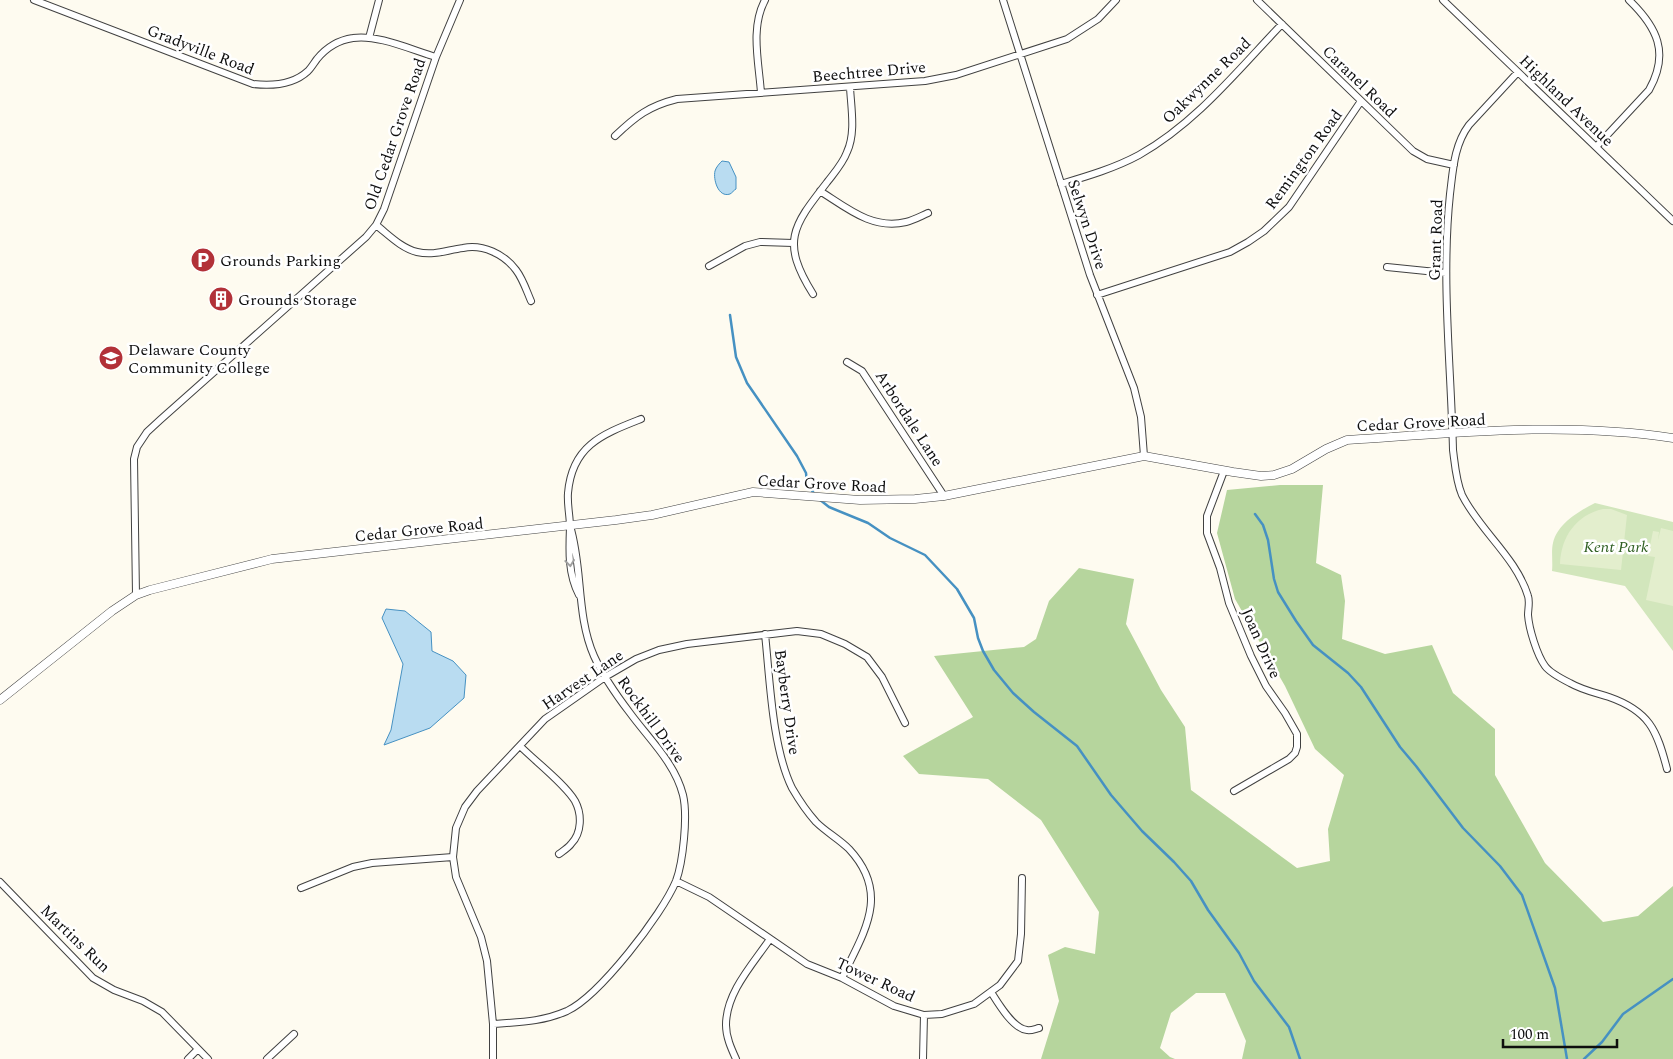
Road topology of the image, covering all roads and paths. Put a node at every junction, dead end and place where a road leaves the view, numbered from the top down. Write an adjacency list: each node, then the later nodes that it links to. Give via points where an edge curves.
1 (34, 0): 11 (street, Gradyville Road, via 239,79 268,86 299,78 323,52 336,44 351,38)
2 (379, 0): 11 (street)
3 (460, 0): 13 (street, Old Cedar Grove Road)
4 (765, 0): 16 (street, via 759,12 756,32)
5 (1003, 0): 12 (street, Selwyn Drive)
6 (1116, 0): 12 (street, Beechtree Drive, via 1098,19 1067,39)
7 (1257, 0): 10 (street, Caranel Road)
8 (1443, 0): 14 (street, Highland Avenue)
9 (1629, 0): 19 (street, via 1655,32 1658,68 1649,90)
10 (1282, 24): 17 (street, Caranel Road); 21 (street, Oakwynne Road, via 1204,106 1161,142 1111,168)
11 (369, 38): 13 (street, Gradyville Road)
12 (1020, 54): 15 (street, Beechtree Drive, via 941,79); 21 (street, Selwyn Drive)
13 (436, 56): 25 (street, Old Cedar Grove Road)
14 (1518, 72): 19 (street, Highland Avenue); 20 (street, Grant Road, via 1462,134)
15 (850, 87): 16 (street, Beechtree Drive); 22 (street, via 851,141 840,165)
16 (761, 93): 18 (street, Beechtree Drive, via 677,99 659,104 643,111)
17 (1361, 101): 20 (street, Caranel Road, via 1413,152); 31 (street, Remington Road, via 1290,207 1264,231 1230,252)
18 (615, 136)
19 (1596, 147): 24 (street, Highland Avenue)
20 (1454, 165): 29 (street, Grant Road)
21 (1061, 184): 31 (street, Selwyn Drive)
22 (820, 191): 23 (street, via 873,222 906,222); 26 (street, via 800,220)
23 (928, 213)
24 (1673, 221)
25 (376, 225): 32 (street, via 399,244 416,252 434,254 474,247 495,253 517,272); 41 (street, Old Cedar Grove Road, via 147,432 137,446 134,472)
26 (793, 243): 27 (street, via 752,244); 30 (street, via 798,267)
27 (708, 266)
28 (1387, 268): 29 (street)
29 (1446, 273): 35 (street, Grant Road)
30 (813, 294)
31 (1097, 295): 37 (street, Selwyn Drive, via 1134,388 1141,417)
32 (531, 302)
33 (847, 362): 39 (street, Arbordale Lane, via 862,371)
34 (641, 419): 40 (street, Rockhill Drive, via 600,436 578,459 568,494)
35 (1453, 433): 36 (street, Cedar Grove Road, via 1606,431); 38 (street, Cedar Grove Road, via 1347,440 1274,475); 47 (street, Grant Road, via 1456,475 1461,493 1520,579 1528,598 1528,617 1536,646 1545,666 1575,686 1632,706 1660,741)
36 (1673, 438)
37 (1144, 456): 38 (street, Cedar Grove Road); 39 (street, Cedar Grove Road)
38 (1224, 470): 48 (street, Joan Drive, via 1207,516 1207,533 1229,603 1251,656 1298,740 1295,753 1289,759)
39 (944, 496): 40 (street, Cedar Grove Road, via 860,500 754,492 652,515)
40 (570, 526): 41 (street, Cedar Grove Road, via 272,559); 43 (street, Rockhill Drive, via 573,583 581,598 586,632)
41 (136, 595): 44 (street, Cedar Grove Road)
42 (765, 634): 43 (street, Harvest Lane, via 659,650); 45 (street, Harvest Lane, via 796,631 821,634 867,657 882,677); 56 (street, Bayberry Drive, via 776,736 792,786 817,822 863,867 870,887 872,904 867,926)
43 (605, 677): 46 (street, Harvest Lane, via 545,719); 52 (street, Rockhill Drive, via 658,748 675,774 683,796 686,821)
44 (0, 700)
45 (905, 723)
46 (520, 746): 49 (street, via 575,801 580,816 579,832 573,844); 50 (street, Harvest Lane, via 477,790 466,807 456,828)
47 (1667, 769)
48 (1234, 791)
49 (559, 854)
50 (453, 856): 54 (street, via 353,866); 59 (street, Harvest Lane, via 456,877 487,961)
51 (1022, 878): 57 (street, Tower Road, via 1018,961 1000,985)
52 (676, 881): 55 (street, Tower Road, via 708,897); 59 (street, Rockhill Drive, via 645,932 586,997 569,1010 538,1021)
53 (0, 882): 62 (street, Martins Run, via 93,978 162,1012)
54 (301, 888)
55 (770, 939): 56 (street, Tower Road, via 808,964); 67 (street, via 739,984 729,1006 726,1026)
56 (842, 978): 58 (street, Tower Road, via 894,1006)
57 (990, 992): 58 (street, Tower Road, via 974,1004 942,1014); 60 (street, via 1018,1027 1026,1030)
58 (924, 1015): 68 (street)
59 (493, 1024): 66 (street, Harvest Lane)
60 (1039, 1028)
61 (294, 1034): 65 (street)
62 (198, 1049): 63 (street); 64 (street, Martins Run)
63 (188, 1059)
64 (208, 1059)
65 (267, 1059)
66 (493, 1059)
67 (736, 1059)
68 (923, 1059)

